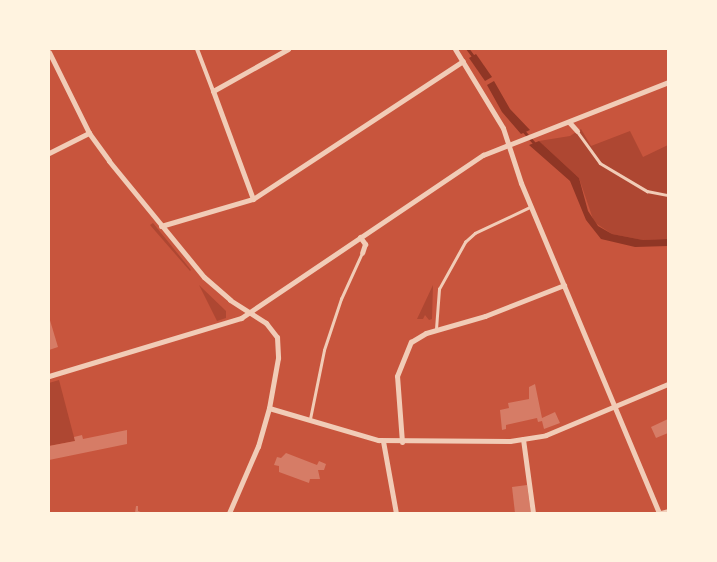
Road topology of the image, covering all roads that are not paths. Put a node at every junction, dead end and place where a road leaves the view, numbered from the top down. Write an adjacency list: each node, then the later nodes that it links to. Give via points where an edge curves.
1 (197, 49): 7 (street)
2 (288, 49): 7 (street)
3 (455, 49): 5 (street)
4 (49, 52): 10 (street)
5 (463, 61): 11 (street, via 503,128); 14 (street)
6 (668, 82): 8 (street)
7 (213, 91): 14 (street)
8 (569, 122): 9 (street); 11 (street)
9 (577, 132): 13 (lane, via 600,163 647,191)
10 (89, 133): 12 (street); 16 (street)
11 (509, 144): 15 (street); 17 (street, via 483,154)
12 (49, 153)
13 (668, 195)
14 (253, 199): 16 (street)
15 (531, 207): 19 (street); 21 (lane, via 475,233 465,242 439,289)
16 (161, 226): 20 (street, via 204,277)
17 (360, 237): 18 (street, via 365,244); 20 (street)
18 (362, 253): 26 (lane, via 341,299 324,350)
19 (564, 284): 21 (street, via 479,318); 24 (street)
20 (250, 313): 22 (street, via 215,328); 25 (street, via 270,327 278,341)
21 (436, 330): 29 (street, via 411,342 398,370)
22 (49, 376)
23 (668, 384): 24 (street)
24 (615, 406): 27 (street, via 546,435); 34 (street)
25 (269, 408): 26 (street); 31 (street, via 258,446)
26 (310, 420): 28 (street)
27 (523, 439): 29 (street); 33 (street)
28 (383, 441): 29 (street); 32 (street)
29 (402, 442)
30 (668, 511): 34 (street)
31 (228, 513)
32 (396, 513)
33 (533, 513)
34 (660, 513)

